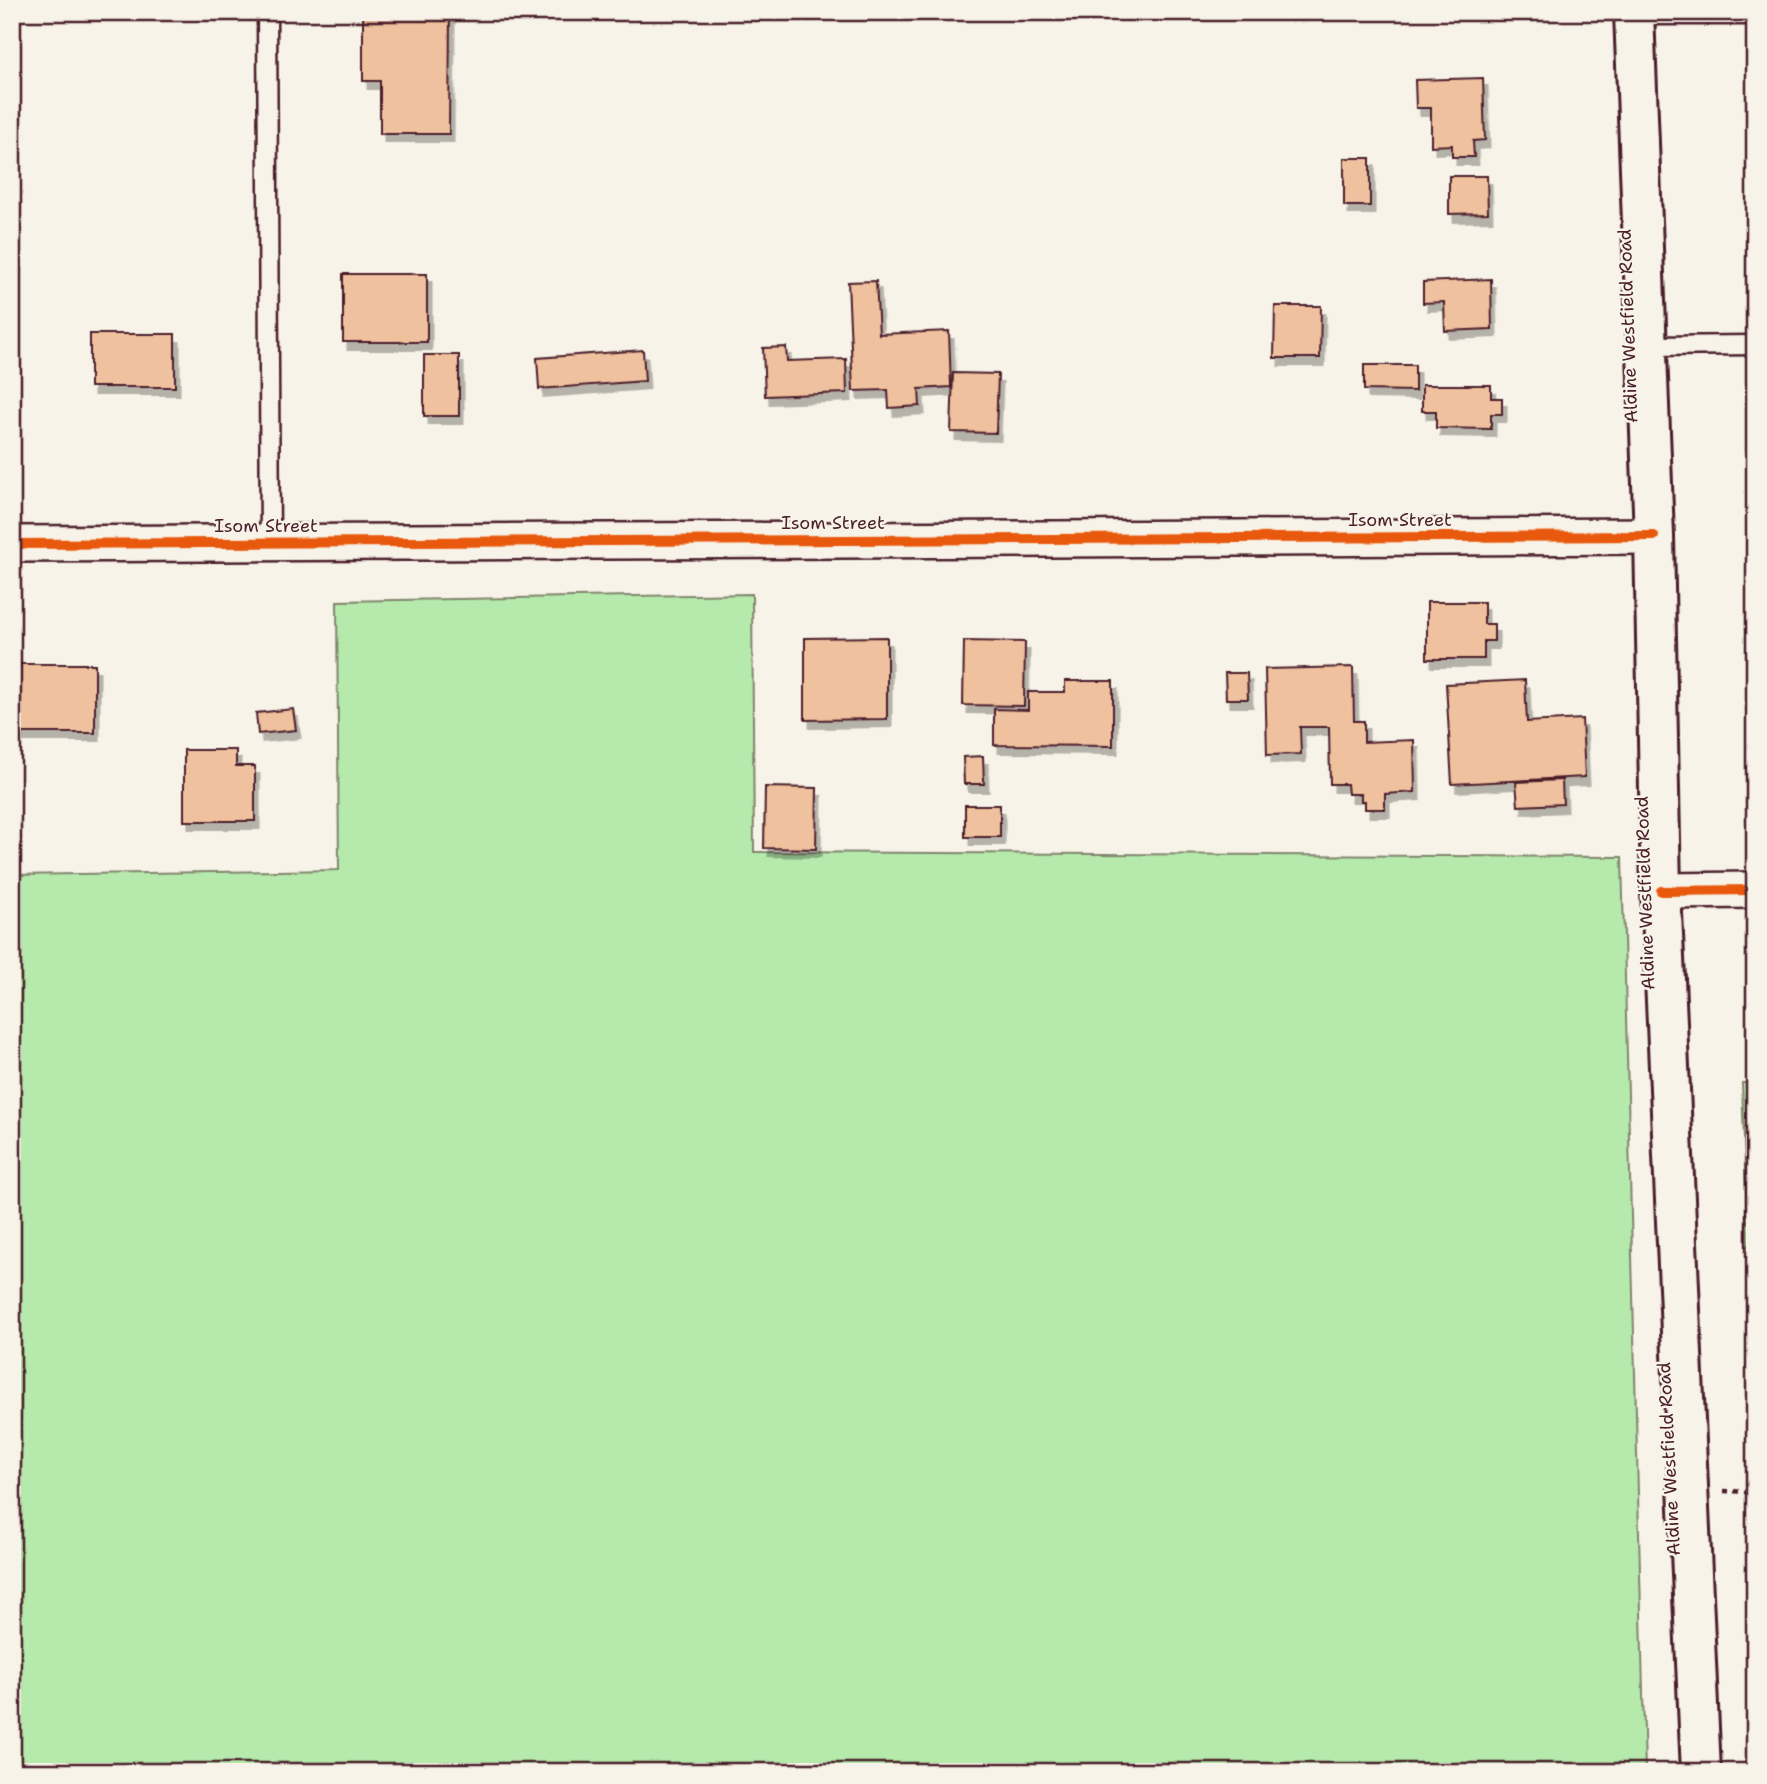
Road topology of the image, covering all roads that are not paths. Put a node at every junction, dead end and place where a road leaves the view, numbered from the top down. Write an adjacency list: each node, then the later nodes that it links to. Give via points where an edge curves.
1 (267, 12): 7 (lane)
2 (1634, 13): 3 (lane); 5 (main road, Aldine Westfield Road)
3 (1755, 15)
4 (1755, 345): 5 (lane)
5 (1647, 346): 6 (main road, Aldine Westfield Road)
6 (1654, 536): 7 (street, Isom Street); 10 (main road, Aldine Westfield Road)
7 (270, 543): 8 (street, Isom Street)
8 (12, 544)
9 (1755, 890): 10 (street)
10 (1661, 891): 11 (main road, Aldine Westfield Road)
11 (1701, 1772)

